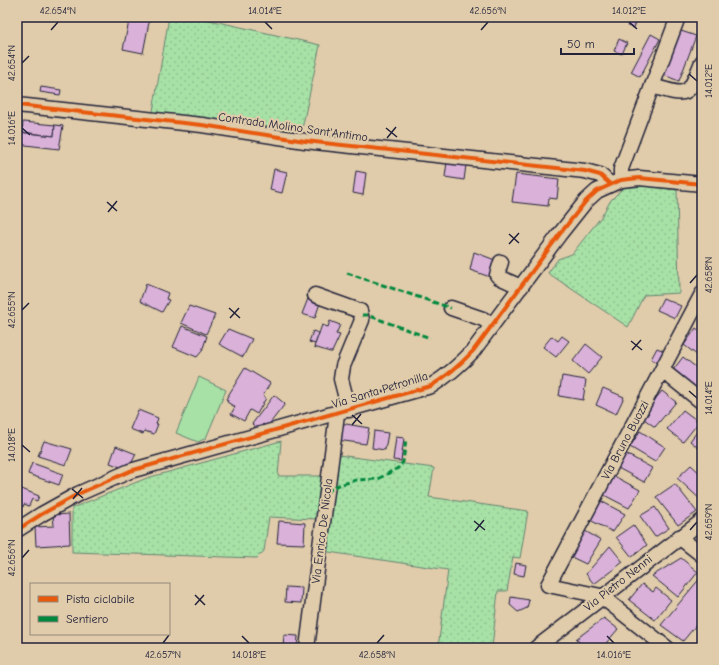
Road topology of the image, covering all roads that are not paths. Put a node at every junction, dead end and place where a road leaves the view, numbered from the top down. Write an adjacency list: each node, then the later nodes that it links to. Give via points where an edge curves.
1 (678, 17): 3 (street)
2 (702, 62): 3 (street, via 692,88 685,93)
3 (652, 86): 5 (street)
4 (17, 105): 5 (street, Contrada Molino Sant'Antimo, via 202,125 306,141 585,171)
5 (615, 182): 6 (street, Via Santa Petronilla, via 639,178); 8 (street, Via Santa Petronilla, via 597,191 586,201)
6 (702, 184)
7 (501, 262): 8 (street, via 497,275)
8 (521, 287): 12 (street, Via Santa Petronilla)
9 (702, 294): 13 (street, Via Bruno Buozzi)
10 (315, 295): 15 (street, via 360,311 362,315 343,366)
11 (451, 308): 12 (street, via 483,319)
12 (492, 325): 15 (street, Via Santa Petronilla, via 459,366 444,378 414,391)
13 (662, 370): 14 (street); 20 (street, Via Bruno Buozzi, via 548,585)
14 (702, 402)
15 (343, 412): 17 (street, Via Santa Petronilla, via 130,471 78,494); 21 (street, Via Enrico De Nicola)
16 (702, 520): 18 (street, Via Pietro Nenni)
17 (17, 530)
18 (679, 537): 19 (street); 20 (street, Via Pietro Nenni)
19 (702, 555)
20 (601, 596): 22 (street, Via Pietro Nenni); 23 (street)
21 (307, 648)
22 (536, 648)
23 (667, 648)

